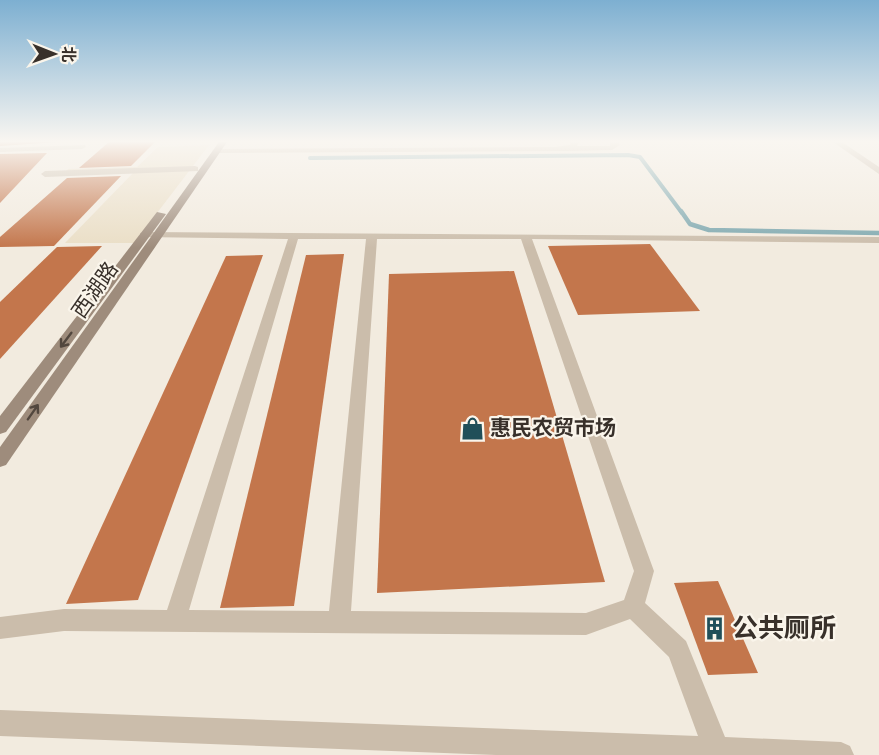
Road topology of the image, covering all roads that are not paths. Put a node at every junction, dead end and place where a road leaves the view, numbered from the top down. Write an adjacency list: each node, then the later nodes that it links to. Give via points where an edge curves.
1 (190, 177): 3 (main road, 西湖路)
2 (194, 177): 3 (main road, 西湖路)
3 (151, 235): 4 (street); 8 (main road, 西湖路, one-way to 8); 9 (main road, 西湖路, one-way to 3)
4 (294, 235): 5 (street); 11 (street)
5 (372, 236): 6 (street); 12 (street)
6 (525, 236): 7 (street); 10 (street, via 644,571)
7 (879, 240)
8 (0, 428)
9 (0, 460)
10 (633, 607): 12 (street, via 586,624); 15 (street, via 678,649)
11 (175, 621): 12 (street); 13 (street, via 64,620)
12 (339, 622)
13 (0, 628)
14 (0, 723): 15 (street)
15 (717, 751): 16 (street)
16 (841, 755)

